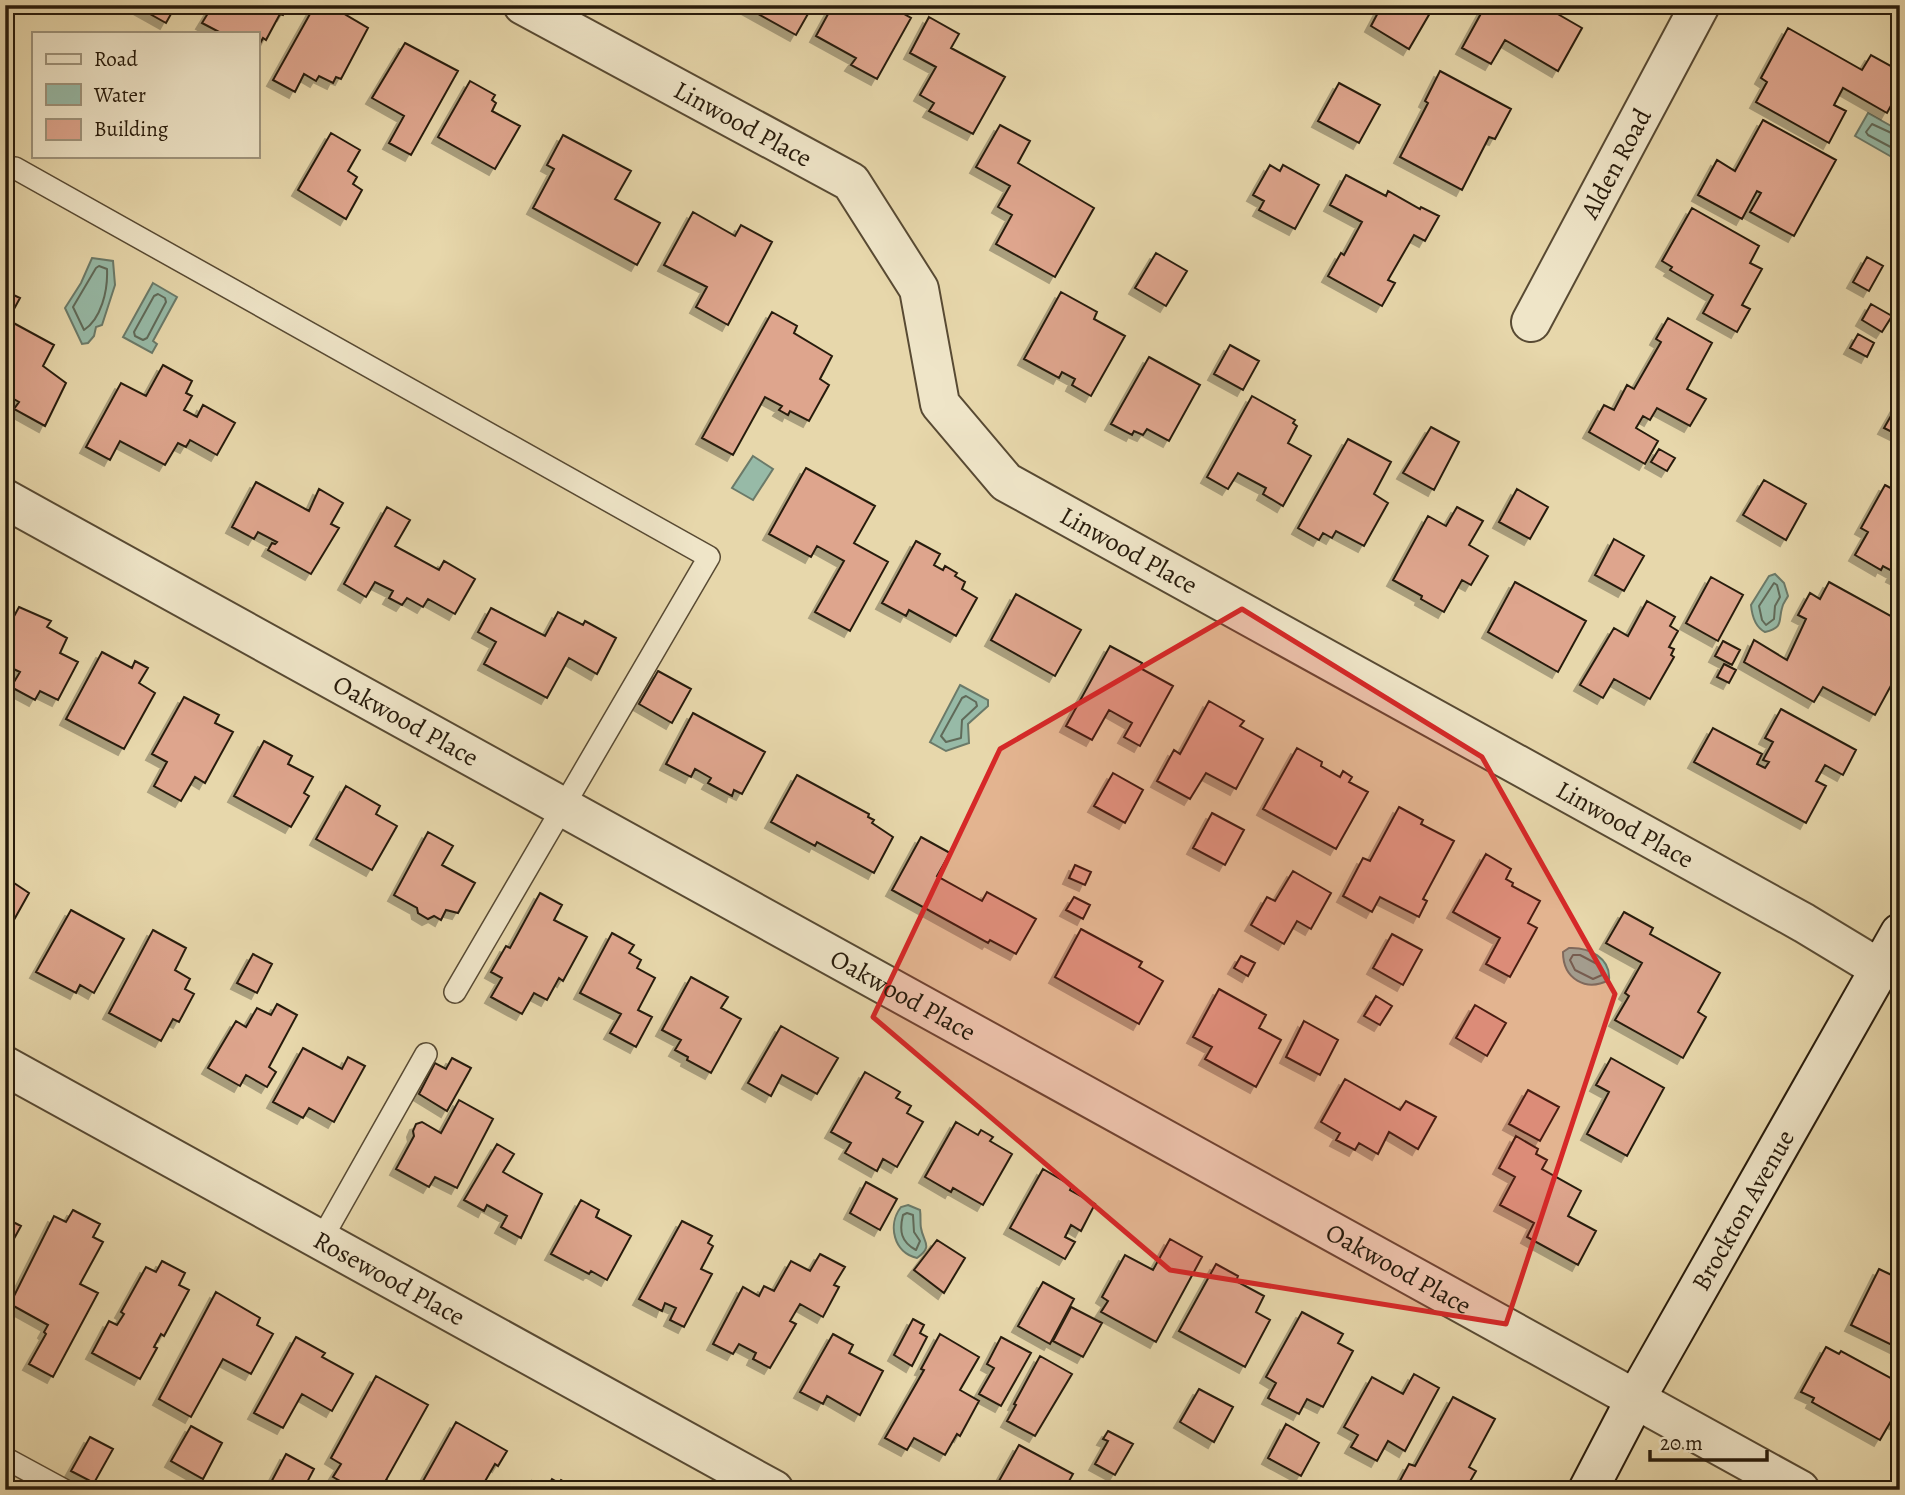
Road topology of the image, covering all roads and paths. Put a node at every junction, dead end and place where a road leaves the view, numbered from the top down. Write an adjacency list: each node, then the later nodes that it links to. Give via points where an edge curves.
1 (523, 5): 8 (street, Linwood Place, via 851,182 919,289 940,404 1006,482)
2 (1700, 5): 4 (street, Alden Road)
3 (15, 168): 6 (lane, via 709,558)
4 (1531, 322)
5 (5, 499): 6 (street, Oakwood Place)
6 (565, 807): 9 (lane); 13 (street, Oakwood Place)
7 (1900, 933): 8 (street, Brockton Avenue)
8 (1880, 969): 13 (street, Brockton Avenue)
9 (455, 992)
10 (426, 1054): 12 (lane)
11 (5, 1066): 12 (street, Rosewood Place)
12 (321, 1240): 16 (street, Rosewood Place)
13 (1636, 1398): 17 (street, Brockton Avenue); 18 (street, Oakwood Place)
14 (5, 1458): 15 (lane)
15 (64, 1490)
16 (774, 1490)
17 (1588, 1490)
18 (1800, 1490)

